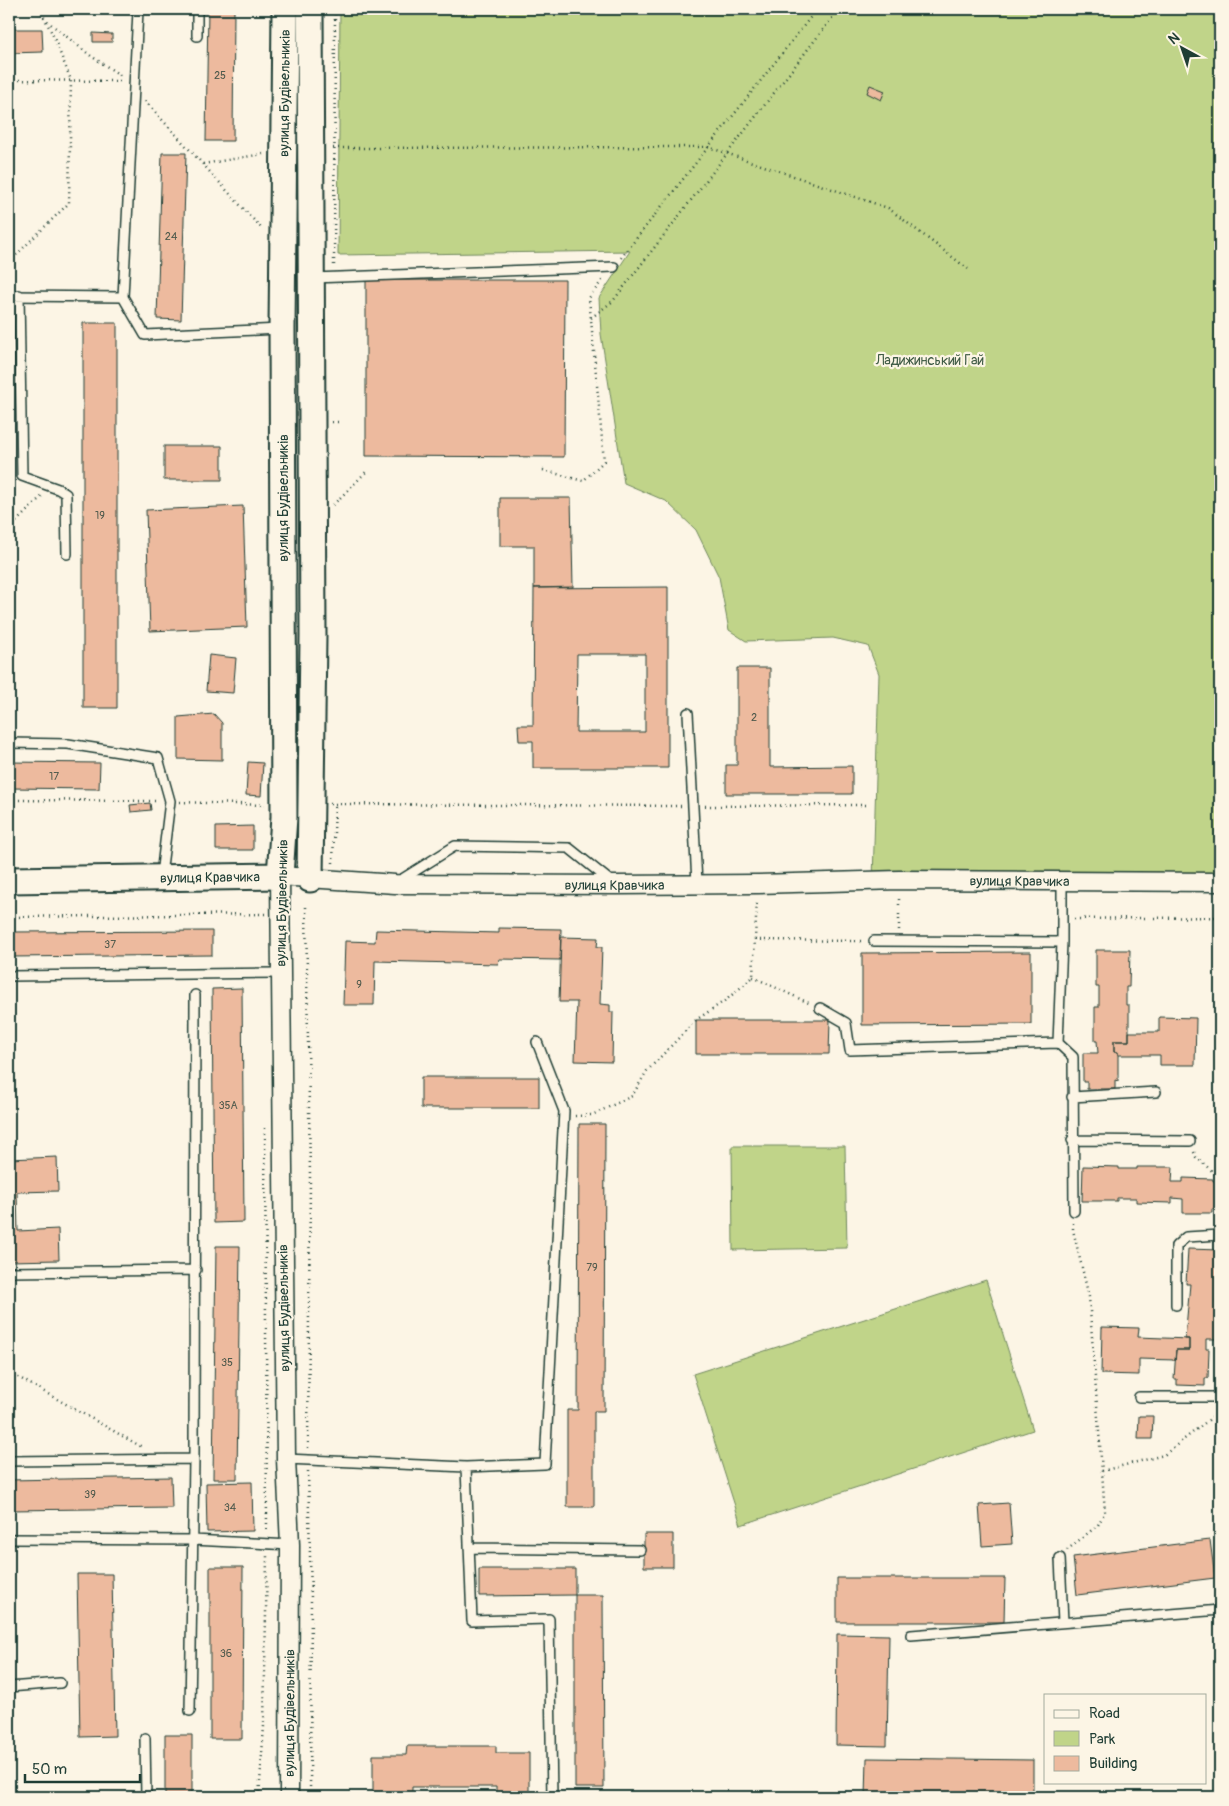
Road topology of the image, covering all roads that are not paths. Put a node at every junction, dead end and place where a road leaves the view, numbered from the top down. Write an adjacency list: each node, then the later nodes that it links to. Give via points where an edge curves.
1 (133, 9): 11 (lane, via 138,11)
2 (196, 9): 5 (lane)
3 (285, 9): 7 (street, вулиця Будівельників)
4 (310, 9): 8 (street)
5 (197, 36)
6 (612, 269): 8 (lane)
7 (284, 277): 8 (street); 12 (street, вулиця Будівельників)
8 (323, 277): 14 (street)
9 (19, 295): 10 (lane); 11 (lane); 15 (lane, via 22,476 66,494)
10 (9, 296)
11 (123, 297): 12 (lane, via 145,335)
12 (282, 329): 13 (street, вулиця Будівельників)
13 (283, 472): 14 (street); 18 (street, вулиця Будівельників, via 284,817)
14 (312, 472): 20 (street)
15 (67, 554)
16 (688, 713): 25 (lane)
17 (9, 743): 19 (lane, via 68,744 158,758 170,801)
18 (280, 876): 19 (street, вулиця Кравчика); 20 (street, вулиця Кравчика); 29 (street, вулиця Будівельників)
19 (160, 878): 21 (street, вулиця Кравчика)
20 (310, 879): 24 (street, вулиця Кравчика)
21 (9, 880)
22 (1062, 880): 23 (street, вулиця Кравчика); 25 (street, вулиця Кравчика); 28 (lane)
23 (1220, 882)
24 (395, 884): 26 (street, вулиця Кравчика); 26 (lane, via 455,846 569,848)
25 (697, 884): 26 (street, вулиця Кравчика)
26 (616, 885)
27 (874, 941): 28 (lane)
28 (1062, 942): 34 (lane)
29 (280, 973): 30 (lane); 47 (street, вулиця Будівельників)
30 (9, 976)
31 (195, 996): 41 (lane)
32 (820, 1008): 34 (lane, via 846,1023 850,1050)
33 (537, 1042): 49 (lane, via 564,1111 545,1464)
34 (1058, 1043): 36 (lane, via 1072,1057)
35 (1156, 1092): 36 (lane)
36 (1072, 1097): 37 (lane)
37 (1072, 1140): 38 (lane); 39 (lane)
38 (1190, 1141)
39 (1074, 1211)
40 (1220, 1235): 43 (lane, via 1186,1237 1176,1246)
41 (196, 1270): 42 (lane); 46 (lane)
42 (9, 1272)
43 (1176, 1305)
44 (1140, 1397): 45 (lane)
45 (1220, 1397)
46 (194, 1459): 48 (lane); 51 (lane)
47 (286, 1459): 49 (lane); 52 (street, вулиця Будівельників)
48 (9, 1461)
49 (466, 1467): 53 (lane)
50 (9, 1540): 51 (lane)
51 (193, 1540): 52 (lane); 61 (lane)
52 (290, 1545): 64 (street, вулиця Будівельників)
53 (469, 1548): 54 (lane); 65 (lane, via 472,1621 549,1620)
54 (640, 1550)
55 (1060, 1558): 57 (lane)
56 (1220, 1610): 57 (lane)
57 (1063, 1622): 58 (lane)
58 (911, 1634)
59 (60, 1683): 60 (lane)
60 (9, 1687)
61 (190, 1711)
62 (145, 1738): 63 (lane)
63 (146, 1797)
64 (289, 1797)
65 (552, 1797)

